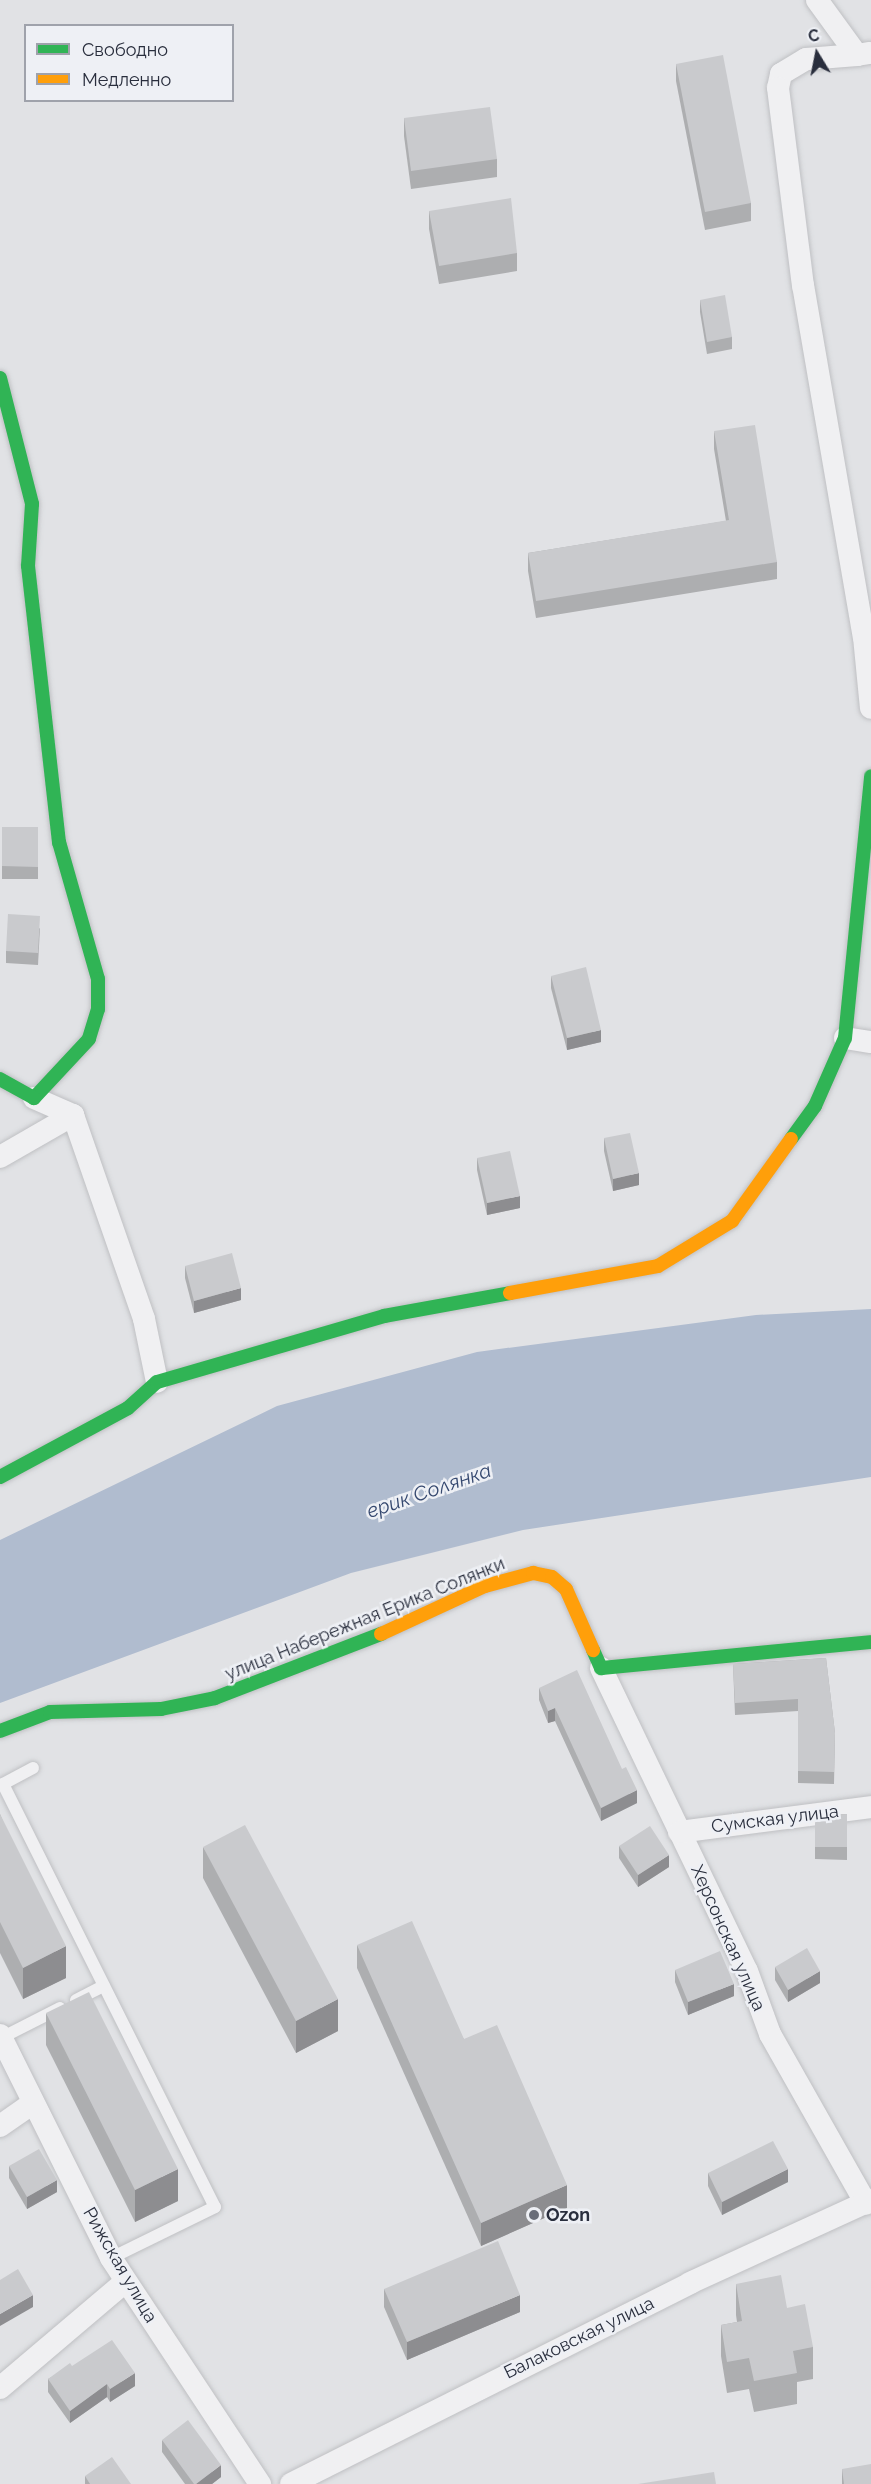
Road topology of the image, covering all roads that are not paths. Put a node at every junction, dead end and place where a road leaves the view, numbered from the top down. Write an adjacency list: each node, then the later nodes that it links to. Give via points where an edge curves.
1 (817, 0): 2 (street)
2 (864, 54): 4 (street, via 807,59 781,74 778,88 803,285 864,637)
3 (0, 378): 9 (street, via 32,504 28,566 59,842 98,979 99,1009 89,1039)
4 (871, 708)
5 (871, 776): 6 (street)
6 (845, 1038): 7 (street); 12 (street, via 815,1106 732,1221 658,1266 384,1317)
7 (871, 1042)
8 (0, 1079): 9 (street)
9 (34, 1098): 10 (street)
10 (73, 1115): 11 (street); 12 (street, via 144,1319)
11 (0, 1157)
12 (157, 1382): 13 (street, via 128,1408)
13 (0, 1477)
14 (871, 1642): 15 (street)
15 (601, 1668): 16 (street, улица Набережная Ерика Солянки, via 566,1589 552,1577 533,1573 485,1586 377,1636 215,1698 161,1709 50,1712); 19 (street, Херсонская улица)
16 (0, 1731)
17 (33, 1768): 20 (lane, via 3,1784)
18 (871, 1807): 19 (street, Сумская улица)
19 (679, 1832): 24 (street, Херсонская улица, via 747,1971 770,2034)
20 (104, 1986): 21 (lane); 25 (lane, via 215,2207)
21 (1, 2036): 22 (street, Рижская улица)
22 (33, 2103): 23 (street); 25 (street, Рижская улица)
23 (0, 2126)
24 (868, 2202): 29 (street, Балаковская улица, via 690,2283)
25 (111, 2258): 26 (street, Рижская улица)
26 (125, 2282): 27 (street); 28 (street, Рижская улица)
27 (0, 2388)
28 (260, 2484)
29 (291, 2484)

